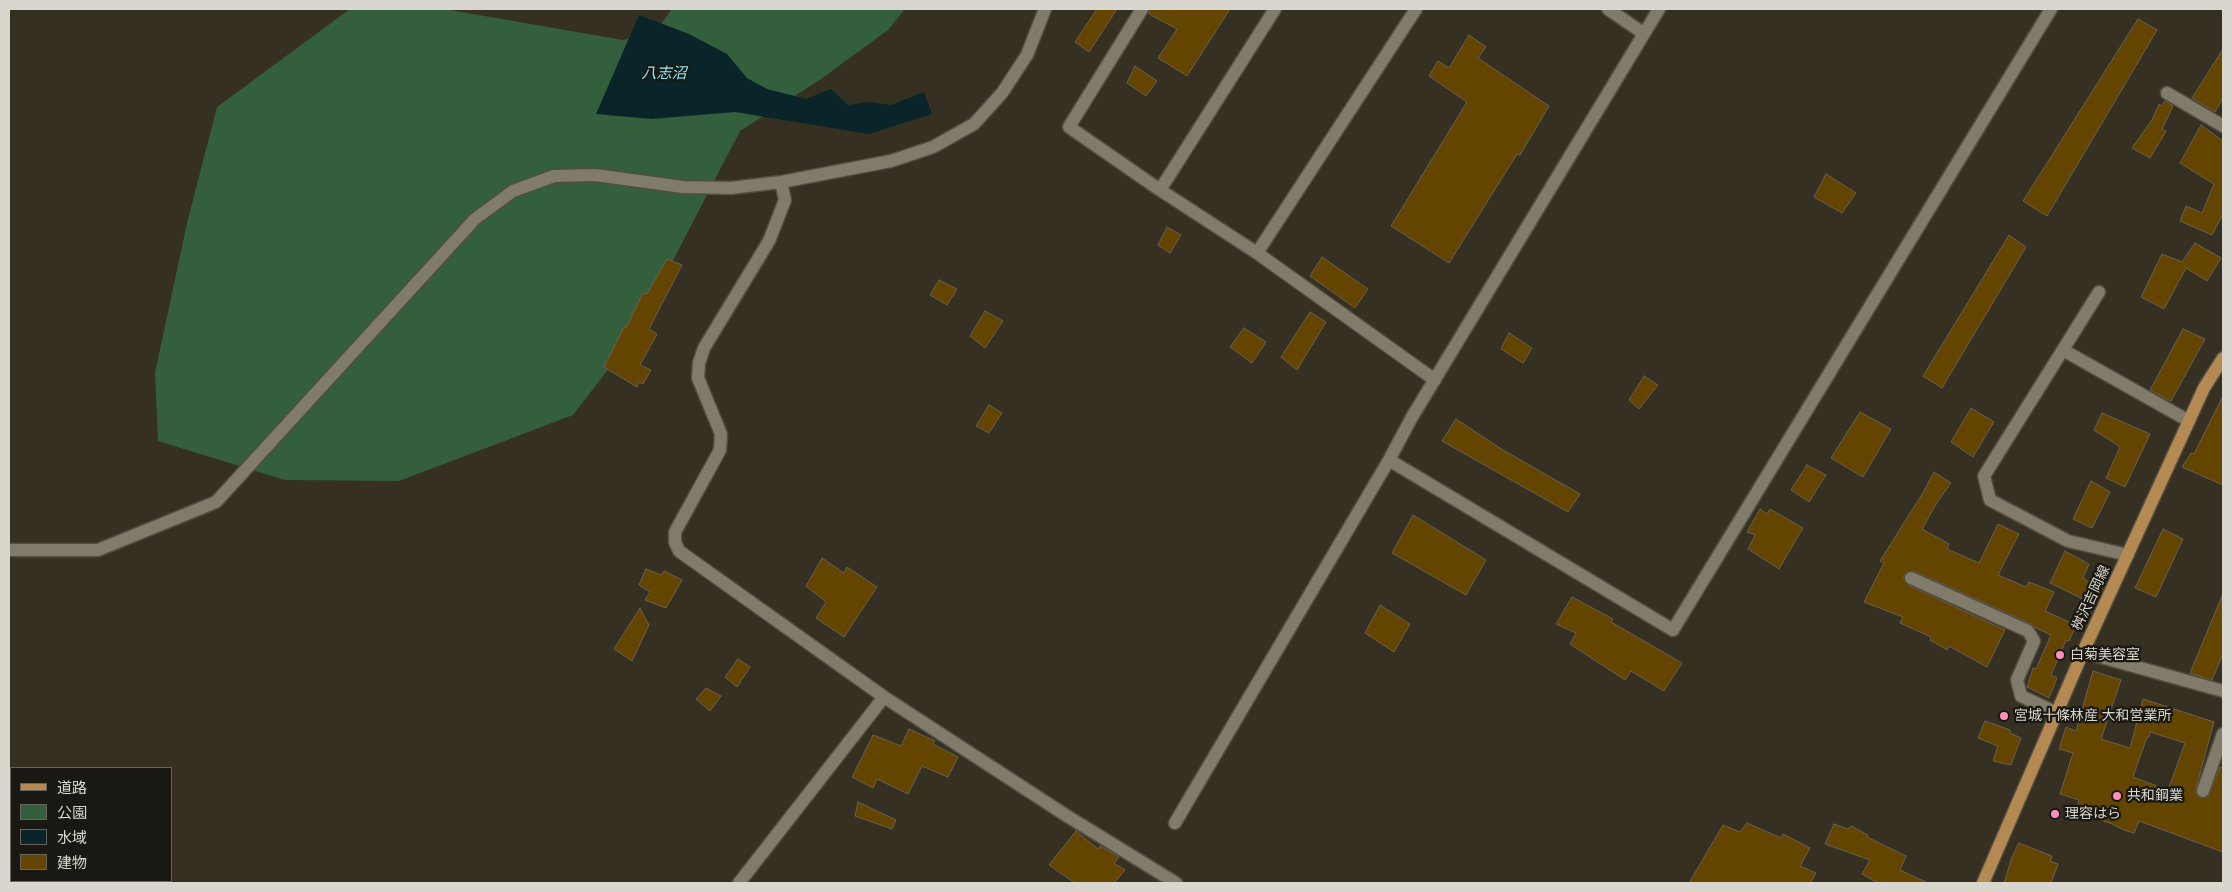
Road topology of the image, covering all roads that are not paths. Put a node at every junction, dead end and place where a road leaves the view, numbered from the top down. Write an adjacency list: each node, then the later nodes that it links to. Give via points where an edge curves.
1 (1045, 9): 11 (street, via 1027,55 1002,93 974,124 933,147 891,160)
2 (1142, 9): 12 (street, via 1069,126)
3 (1275, 9): 12 (street)
4 (1416, 9): 13 (street)
5 (1608, 9): 8 (street)
6 (1659, 9): 8 (street)
7 (2051, 9): 19 (street, via 1673,630)
8 (1643, 33): 17 (street)
9 (2167, 92): 10 (street)
10 (2223, 126)
11 (781, 182): 20 (street, via 731,188 683,187 595,175 554,176 513,190 475,219 216,502 98,550); 25 (street, via 785,200 769,240 704,348 699,364 698,378 721,434 720,450 679,521 675,542 679,551)
12 (1160, 190): 13 (street)
13 (1257, 253): 17 (street)
14 (2099, 292): 15 (street)
15 (2063, 350): 18 (street); 21 (street, via 1984,476 1990,500 2068,541)
16 (2223, 358): 18 (main road, 桝沢吉岡線)
17 (1435, 380): 19 (street)
18 (2189, 421): 21 (main road, 桝沢吉岡線)
19 (1389, 460): 29 (street)
20 (9, 550)
21 (2128, 554): 23 (main road, 桝沢吉岡線)
22 (1911, 578): 26 (street, via 2028,631 2034,641 2017,680 2021,696)
23 (2083, 652): 24 (street); 26 (main road, 桝沢吉岡線)
24 (2223, 692)
25 (884, 696): 30 (street); 31 (street)
26 (2057, 713): 32 (main road, 桝沢吉岡線)
27 (2223, 734): 28 (street)
28 (2203, 791)
29 (1175, 823)
30 (739, 883)
31 (1176, 883)
32 (1983, 883)

